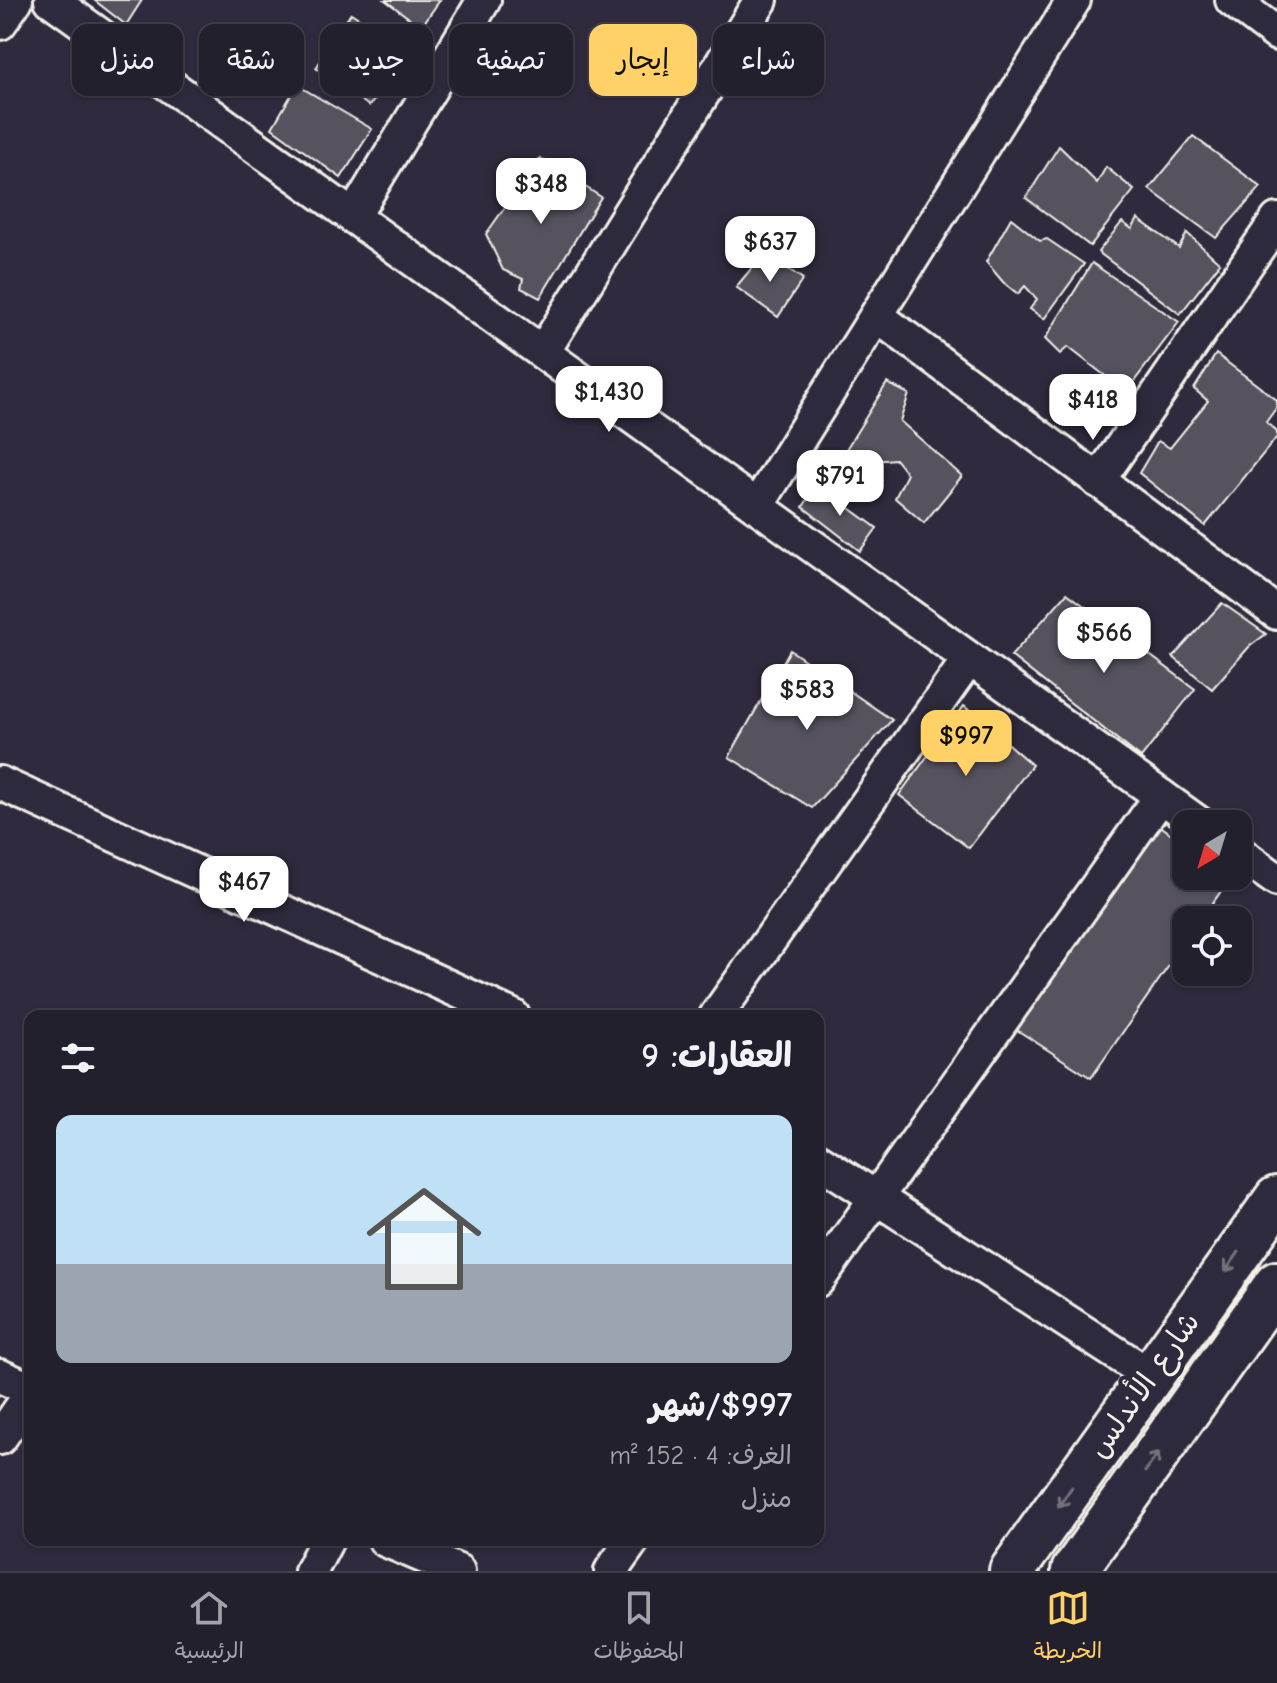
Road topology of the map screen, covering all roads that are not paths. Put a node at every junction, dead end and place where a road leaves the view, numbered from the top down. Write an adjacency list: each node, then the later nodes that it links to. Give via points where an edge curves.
1 (16, 0): 7 (street)
2 (51, 0): 9 (street)
3 (484, 0): 9 (street)
4 (761, 0): 12 (street)
5 (1074, 0): 11 (street)
6 (1232, 0): 8 (street)
7 (0, 23)
8 (1277, 34)
9 (353, 217): 12 (street)
10 (1277, 220): 13 (street)
11 (877, 316): 13 (street); 14 (street)
12 (543, 352): 14 (street)
13 (1098, 481): 15 (street)
14 (757, 506): 16 (street)
15 (1277, 613)
16 (969, 659): 18 (street); 23 (street)
17 (0, 783): 22 (street)
18 (1161, 796): 19 (street); 25 (street)
19 (1180, 810)
20 (1252, 862): 21 (street)
21 (1277, 880)
22 (500, 1010)
23 (720, 1010)
24 (824, 1164): 25 (street)
25 (876, 1198): 27 (street); 30 (street)
26 (1277, 1199): 30 (main road, شارع الأندلس, one-way to 30)
27 (824, 1272)
28 (1277, 1284): 41 (main road, شارع الأندلس, one-way to 28)
29 (0, 1376): 31 (street)
30 (1151, 1376): 40 (main road, شارع الأندلس, one-way to 40)
31 (24, 1386)
32 (24, 1404): 33 (street)
33 (0, 1438)
34 (324, 1546): 37 (street)
35 (399, 1546): 38 (street)
36 (629, 1546): 39 (street)
37 (311, 1571)
38 (458, 1571)
39 (611, 1571)
40 (1012, 1571)
41 (1074, 1571)

